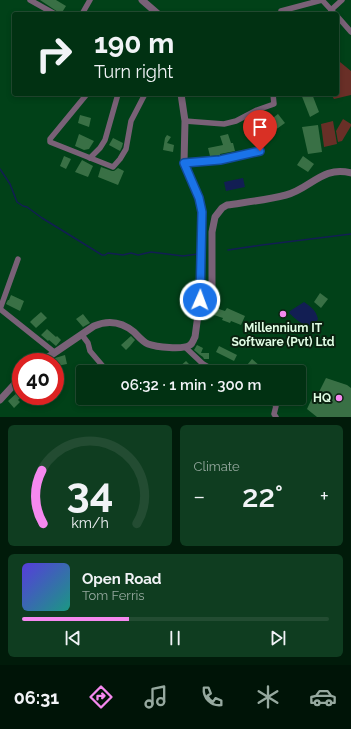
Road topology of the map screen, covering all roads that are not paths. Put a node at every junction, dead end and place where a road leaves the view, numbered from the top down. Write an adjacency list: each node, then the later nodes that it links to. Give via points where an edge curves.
1 (30, 0): 7 (street)
2 (90, 0): 8 (street)
3 (142, 0): 9 (street)
4 (322, 0): 6 (street); 10 (street)
5 (342, 0): 10 (street)
6 (281, 11)
7 (51, 12)
8 (83, 12)
9 (156, 12)
10 (333, 12)
11 (339, 18): 12 (street)
12 (351, 32)
13 (85, 96): 20 (street, via 50,142)
14 (117, 96): 20 (street, via 105,140)
15 (144, 96): 20 (street, via 132,120 126,149 120,159 113,167)
16 (181, 96): 18 (street)
17 (273, 96): 18 (street, via 274,104 236,121 224,124)
18 (185, 121): 21 (street)
19 (260, 151): 21 (street, via 220,160)
20 (90, 158)
21 (184, 163): 24 (street, via 199,198 202,212)
22 (351, 173): 24 (street, via 329,172 287,195 222,208 215,218 212,232 212,296 207,301)
23 (18, 259): 25 (street)
24 (200, 300): 27 (street, via 195,337 190,345)
25 (0, 309): 28 (street)
26 (82, 335): 27 (street, via 100,323 111,322 125,326 147,344); 28 (street); 29 (street, via 90,351)
27 (185, 347): 30 (street)
28 (54, 352)
29 (102, 365)
30 (205, 365)
31 (12, 387): 32 (street)
32 (0, 400)
33 (275, 405): 34 (street)
34 (276, 417)

